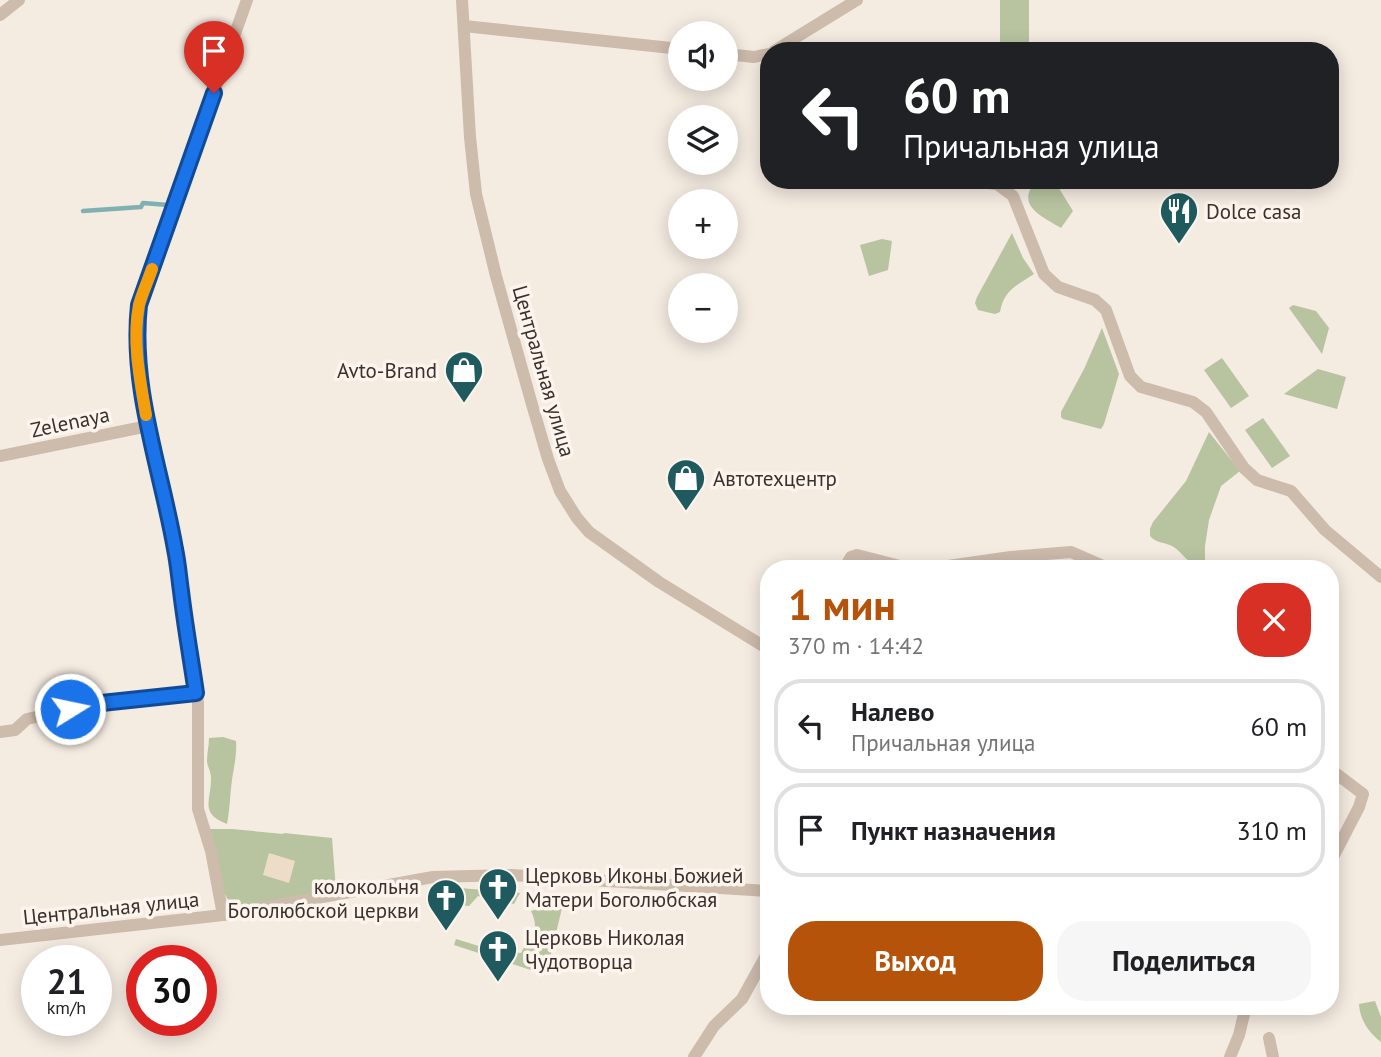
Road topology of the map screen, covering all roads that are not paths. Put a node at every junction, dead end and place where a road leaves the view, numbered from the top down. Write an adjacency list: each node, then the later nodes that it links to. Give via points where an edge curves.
1 (19, 0): 5 (street)
2 (247, 0): 12 (street, via 139,305 137,358)
3 (462, 0): 6 (street, Центральная улица)
4 (857, 0): 7 (street)
5 (0, 15)
6 (464, 26): 8 (street); 19 (street, Центральная улица, via 476,194 560,491 589,532)
7 (789, 42)
8 (668, 48)
9 (738, 55): 10 (street)
10 (760, 56)
11 (1004, 189): 18 (street, via 1013,196 1044,274 1058,287 1096,300 1107,310 1130,376 1140,387 1193,402 1206,411 1256,480 1291,491 1325,530)
12 (148, 426): 13 (street, Zelenaya); 20 (street, via 176,550)
13 (0, 456)
14 (849, 560): 15 (street, via 857,555)
15 (877, 560)
16 (990, 560): 17 (street, via 1071,552)
17 (1089, 560)
18 (1381, 577)
19 (760, 644)
20 (196, 693): 21 (street, via 92,704 27,719 15,730); 25 (street, via 198,809)
21 (0, 732)
22 (1339, 776): 23 (street, via 1363,794)
23 (1339, 846)
24 (760, 891): 25 (street, Центральная улица, via 455,875)
25 (223, 915): 26 (street, Центральная улица)
26 (0, 940)
27 (760, 966): 30 (street, via 742,999 715,1026)
28 (1244, 1015): 31 (street)
29 (1269, 1038): 32 (street)
30 (694, 1057)
31 (1230, 1057)
32 (1273, 1057)

